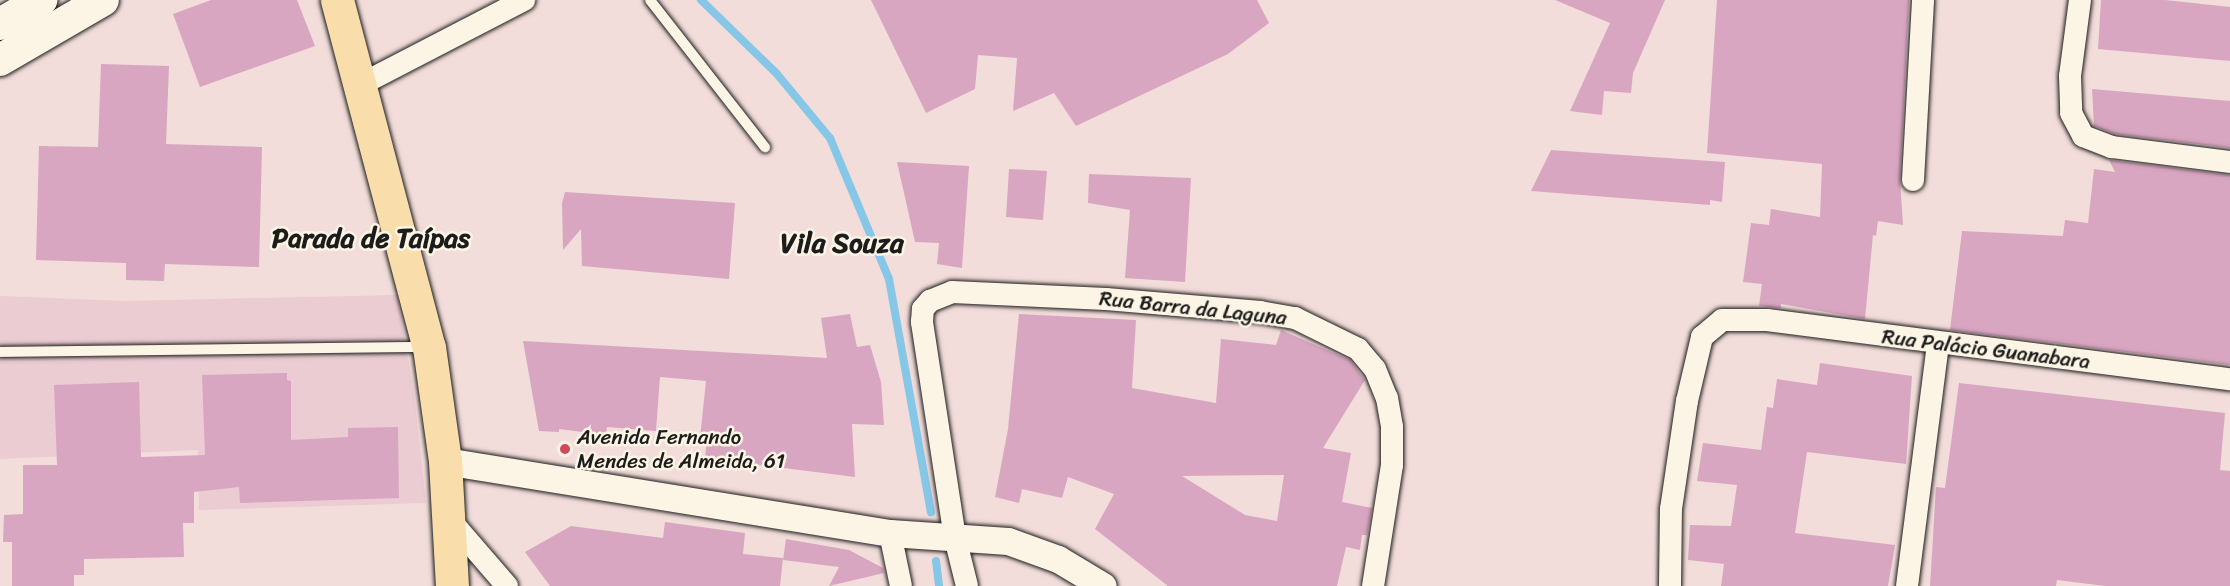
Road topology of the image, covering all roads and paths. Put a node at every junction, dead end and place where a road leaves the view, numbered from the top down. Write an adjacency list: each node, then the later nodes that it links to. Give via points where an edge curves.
1 (41, 0): 8 (main road)
2 (103, 0): 9 (main road)
3 (337, 0): 10 (main road)
4 (524, 0): 10 (street)
5 (650, 0): 11 (lane)
6 (1923, 0): 13 (street)
7 (2080, 0): 12 (street, via 2071,113 2083,136 2112,147)
8 (0, 24)
9 (0, 60)
10 (360, 85): 15 (main road)
11 (765, 147)
12 (2230, 162)
13 (1913, 180)
14 (1938, 344): 17 (street, Rua Palácio Guanabara); 28 (street, Rua Palácio Guanabara, via 1743,318 1722,320 1710,327 1696,352 1677,456); 29 (street)
15 (429, 347): 16 (lane); 18 (main road)
16 (0, 352)
17 (2230, 379)
18 (445, 461): 19 (main road); 20 (street)
19 (450, 520): 22 (main road); 23 (street)
20 (890, 532): 21 (street); 24 (street)
21 (955, 538): 25 (street); 26 (street, via 1008,541 1058,559); 27 (street, Rua Barra da Laguna, via 923,336 923,309 930,301 952,292 1260,312 1295,318 1358,349 1375,369 1387,398 1392,465)
22 (452, 586)
23 (507, 586)
24 (901, 586)
25 (966, 586)
26 (1103, 586)
27 (1373, 586)
28 (1670, 586)
29 (1907, 586)

